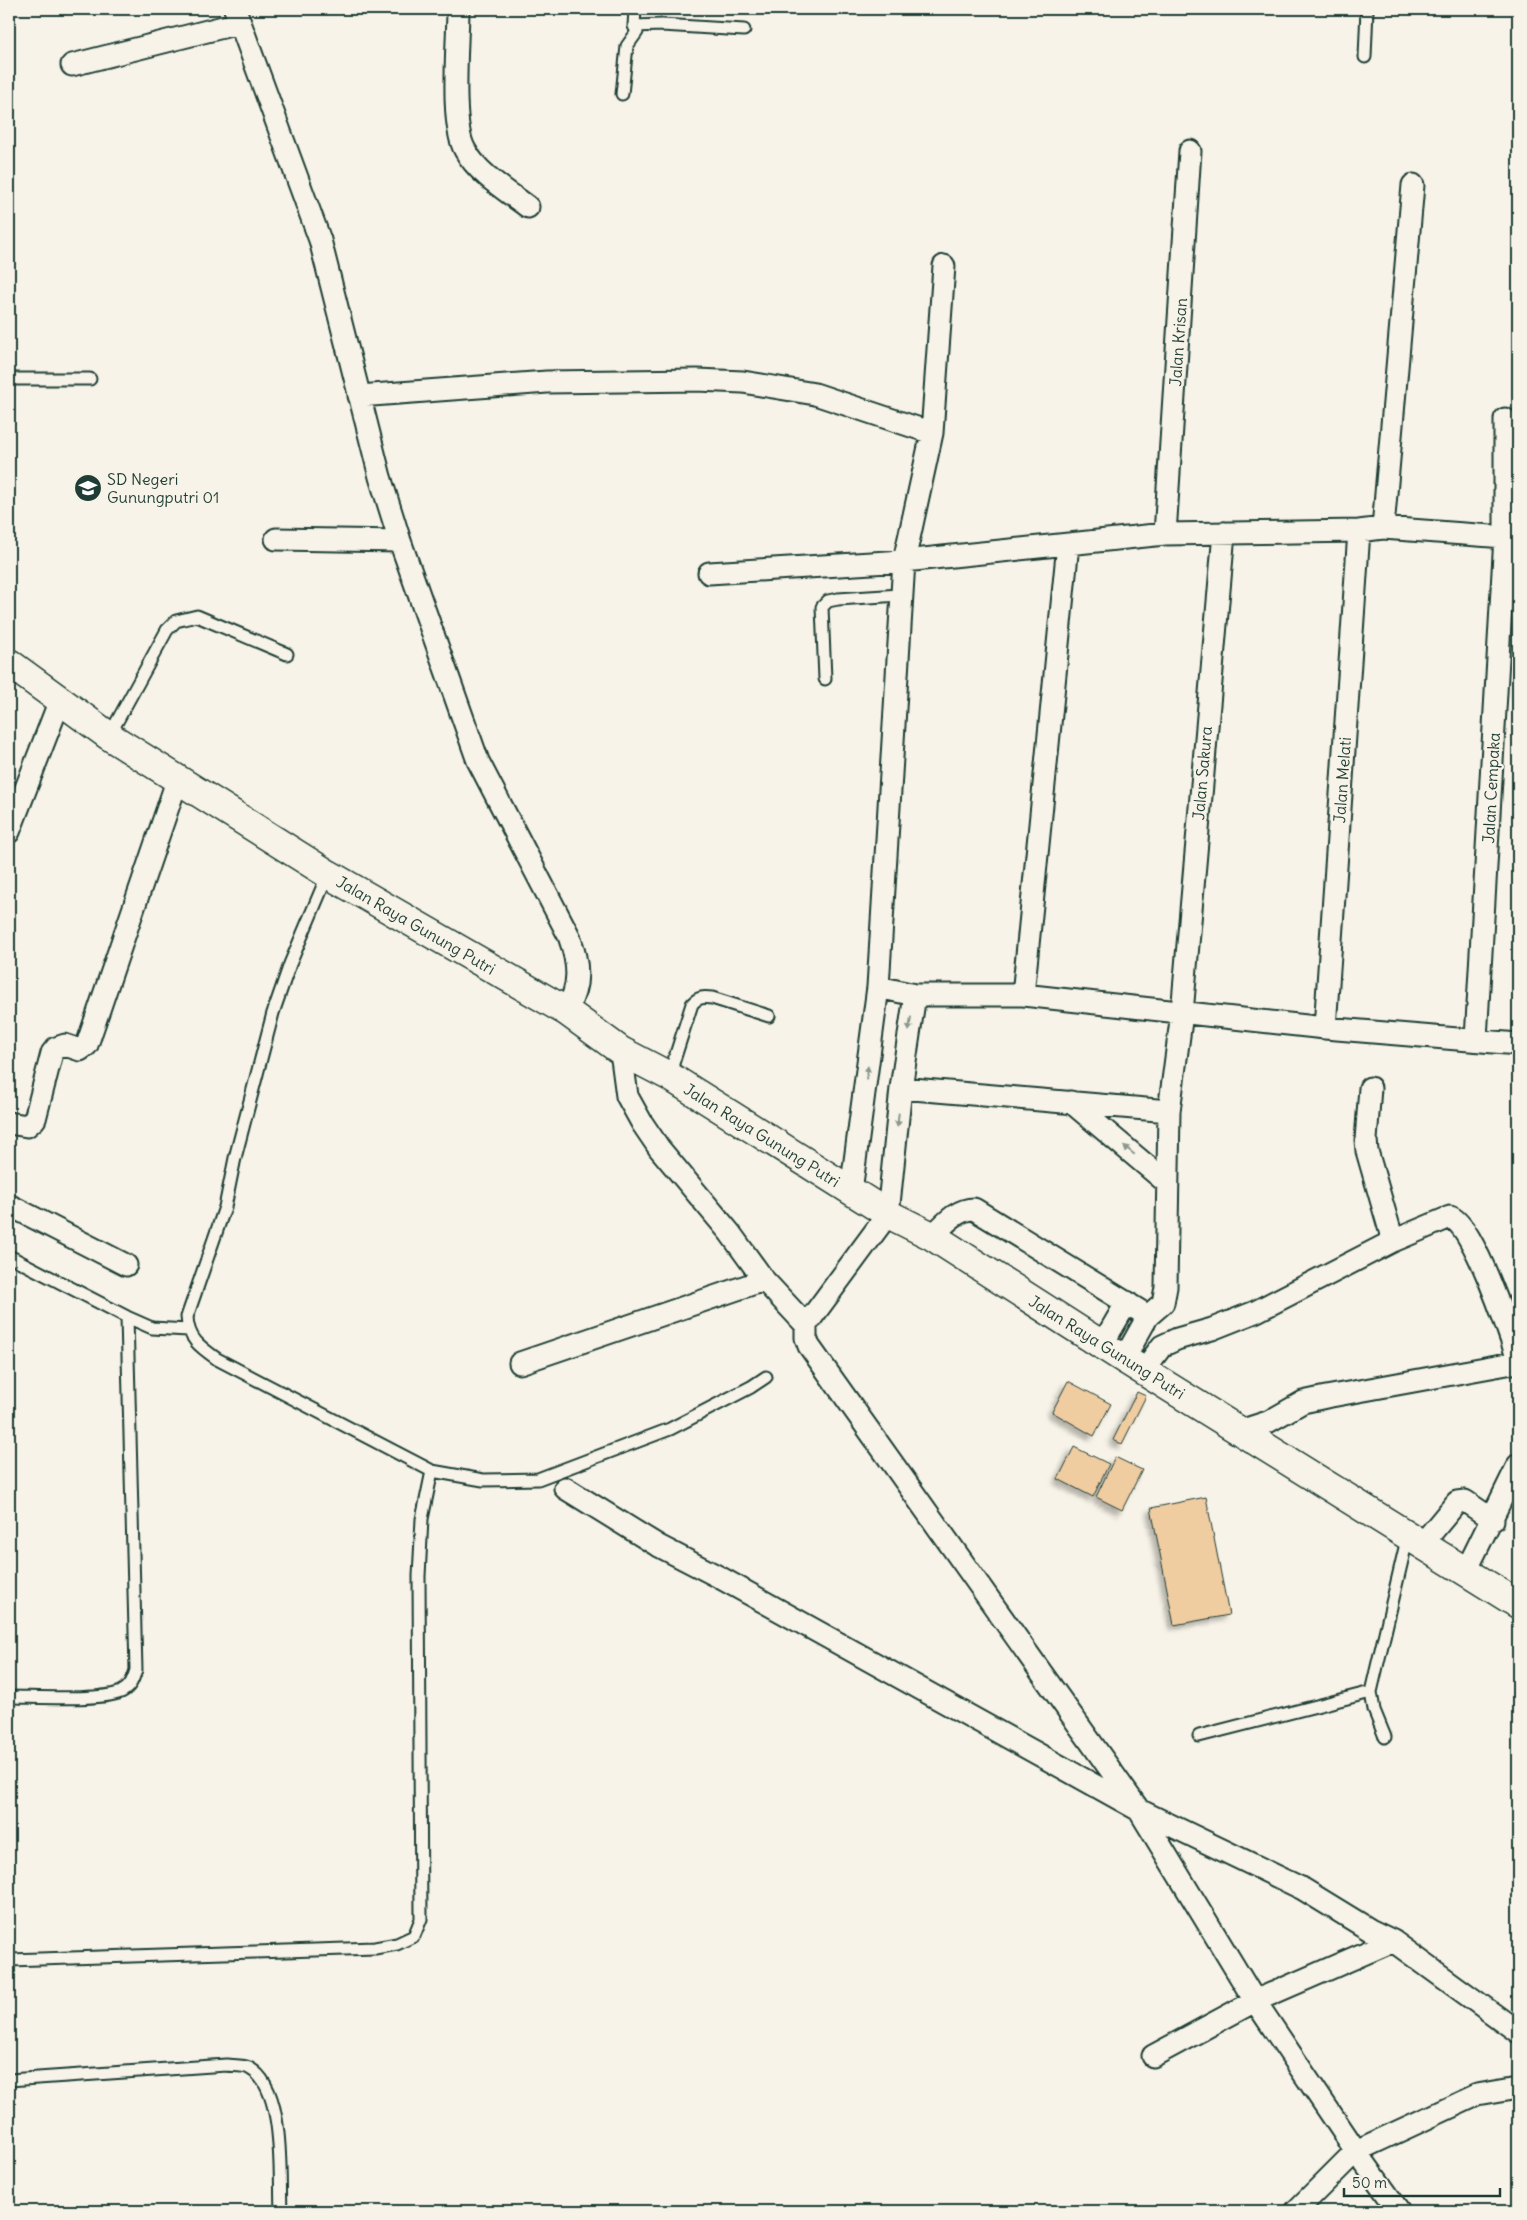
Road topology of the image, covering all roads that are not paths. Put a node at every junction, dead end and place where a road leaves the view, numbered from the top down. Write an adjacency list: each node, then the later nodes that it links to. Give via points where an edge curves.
1 (458, 9): 12 (street, via 456,108 464,150 477,166)
2 (635, 9): 5 (lane)
3 (1367, 9): 7 (lane)
4 (237, 16): 8 (street); 16 (street, via 320,240)
5 (634, 26): 6 (lane); 9 (lane, via 637,32 627,46)
6 (744, 30)
7 (1365, 57)
8 (72, 65)
9 (622, 94)
10 (1190, 151): 22 (street, Jalan Krisan)
11 (1413, 185): 19 (street)
12 (528, 207)
13 (944, 266): 18 (street)
14 (9, 379): 15 (lane)
15 (90, 379)
16 (359, 396): 18 (street, via 547,382 743,382 814,394); 25 (street)
17 (1505, 419): 23 (street, Jalan Cempaka)
18 (932, 433): 27 (street)
19 (1383, 528): 20 (street); 23 (street)
20 (1358, 531): 21 (street); 44 (street, Jalan Melati)
21 (1224, 533): 22 (street); 42 (street, Jalan Sakura)
22 (1165, 534): 26 (street)
23 (1512, 538): 45 (street, Jalan Cempaka)
24 (276, 539): 25 (street)
25 (400, 540): 41 (street, via 478,761 569,936 576,956 577,978 574,996)
26 (1068, 544): 27 (street); 40 (street)
27 (904, 561): 28 (street); 29 (street)
28 (709, 574)
29 (900, 595): 32 (lane, via 838,599 828,601 822,607); 38 (street)
30 (287, 654): 34 (lane, via 197,616 176,621 167,630)
31 (9, 662): 33 (main road, Jalan Raya Gunung Putri)
32 (825, 679)
33 (60, 700): 34 (main road, Jalan Raya Gunung Putri); 36 (street)
34 (109, 736): 35 (main road, Jalan Raya Gunung Putri)
35 (178, 778): 37 (main road, Jalan Raya Gunung Putri); 53 (street, via 87,1045 80,1050 64,1045 56,1048 35,1119 27,1126)
36 (9, 832)
37 (328, 874): 41 (main road, Jalan Raya Gunung Putri); 67 (lane, via 273,1012 225,1208 187,1317)
38 (878, 986): 39 (street); 55 (street, one-way to 38)
39 (915, 995): 40 (street); 49 (street, one-way to 49)
40 (1022, 995): 42 (street)
41 (566, 1011): 47 (main road, Jalan Raya Gunung Putri)
42 (1182, 1013): 44 (street); 52 (street, Jalan Sakura)
43 (768, 1016): 48 (lane, via 712,998 697,999 692,1004)
44 (1325, 1028): 45 (street)
45 (1476, 1039): 46 (street)
46 (1518, 1044)
47 (620, 1051): 48 (main road, Jalan Raya Gunung Putri); 62 (street, via 627,1096 642,1123)
48 (669, 1076): 55 (main road, Jalan Raya Gunung Putri)
49 (902, 1088): 51 (street); 57 (street, one-way to 57)
50 (1370, 1088): 59 (street, via 1367,1151)
51 (1071, 1102): 52 (street); 54 (street, one-way to 51)
52 (1169, 1111): 54 (street, Jalan Sakura)
53 (9, 1123)
54 (1166, 1182): 64 (street, Jalan Sakura, via 1166,1287 1163,1303)
55 (850, 1191): 57 (main road, Jalan Raya Gunung Putri)
56 (9, 1205): 61 (street)
57 (888, 1214): 58 (main road, Jalan Raya Gunung Putri); 66 (street)
58 (932, 1236): 63 (street, via 956,1214 974,1209); 68 (main road, Jalan Raya Gunung Putri)
59 (1393, 1241): 68 (street, via 1256,1312); 69 (street, via 1448,1217 1456,1219 1474,1246 1500,1305)
60 (9, 1256): 65 (lane)
61 (126, 1265)
62 (764, 1280): 66 (street); 70 (street)
63 (1127, 1302): 64 (street); 68 (street)
64 (1148, 1316): 68 (street, Jalan Sakura)
65 (127, 1317): 67 (lane, via 152,1328); 81 (lane, via 136,1670 132,1684 122,1692 94,1697)
66 (806, 1325): 84 (street, via 809,1346)
67 (188, 1330): 74 (lane, via 200,1347 216,1359)
68 (1123, 1359): 72 (main road, Jalan Raya Gunung Putri)
69 (1518, 1361): 72 (street, via 1303,1402 1268,1422)
70 (520, 1363)
71 (766, 1377): 74 (lane, via 670,1429 538,1479 483,1480)
72 (1240, 1431): 77 (main road, Jalan Raya Gunung Putri)
73 (1518, 1465): 76 (street)
74 (432, 1471): 86 (lane, via 422,1518 419,1576 421,1919 414,1936 397,1944 375,1948)
75 (565, 1488): 84 (street, via 657,1546 719,1576)
76 (1493, 1520): 77 (street, via 1465,1502 1457,1502); 78 (street)
77 (1416, 1539): 78 (main road, Jalan Raya Gunung Putri); 80 (lane)
78 (1466, 1571): 79 (main road, Jalan Raya Gunung Putri)
79 (1518, 1604)
80 (1371, 1692): 82 (lane); 83 (lane)
81 (9, 1698)
82 (1199, 1736)
83 (1385, 1737)
84 (1139, 1810): 85 (street, via 1303,1890); 87 (street)
85 (1393, 1941): 87 (street); 88 (street)
86 (9, 1960)
87 (1255, 2001): 89 (street); 92 (street)
88 (1518, 2032)
89 (1153, 2056)
90 (9, 2080): 93 (lane, via 226,2065 248,2067 262,2079 271,2097 277,2124)
91 (1518, 2088): 92 (street, via 1477,2095)
92 (1356, 2151): 94 (street); 95 (street)
93 (281, 2211)
94 (1296, 2211)
95 (1399, 2211)

